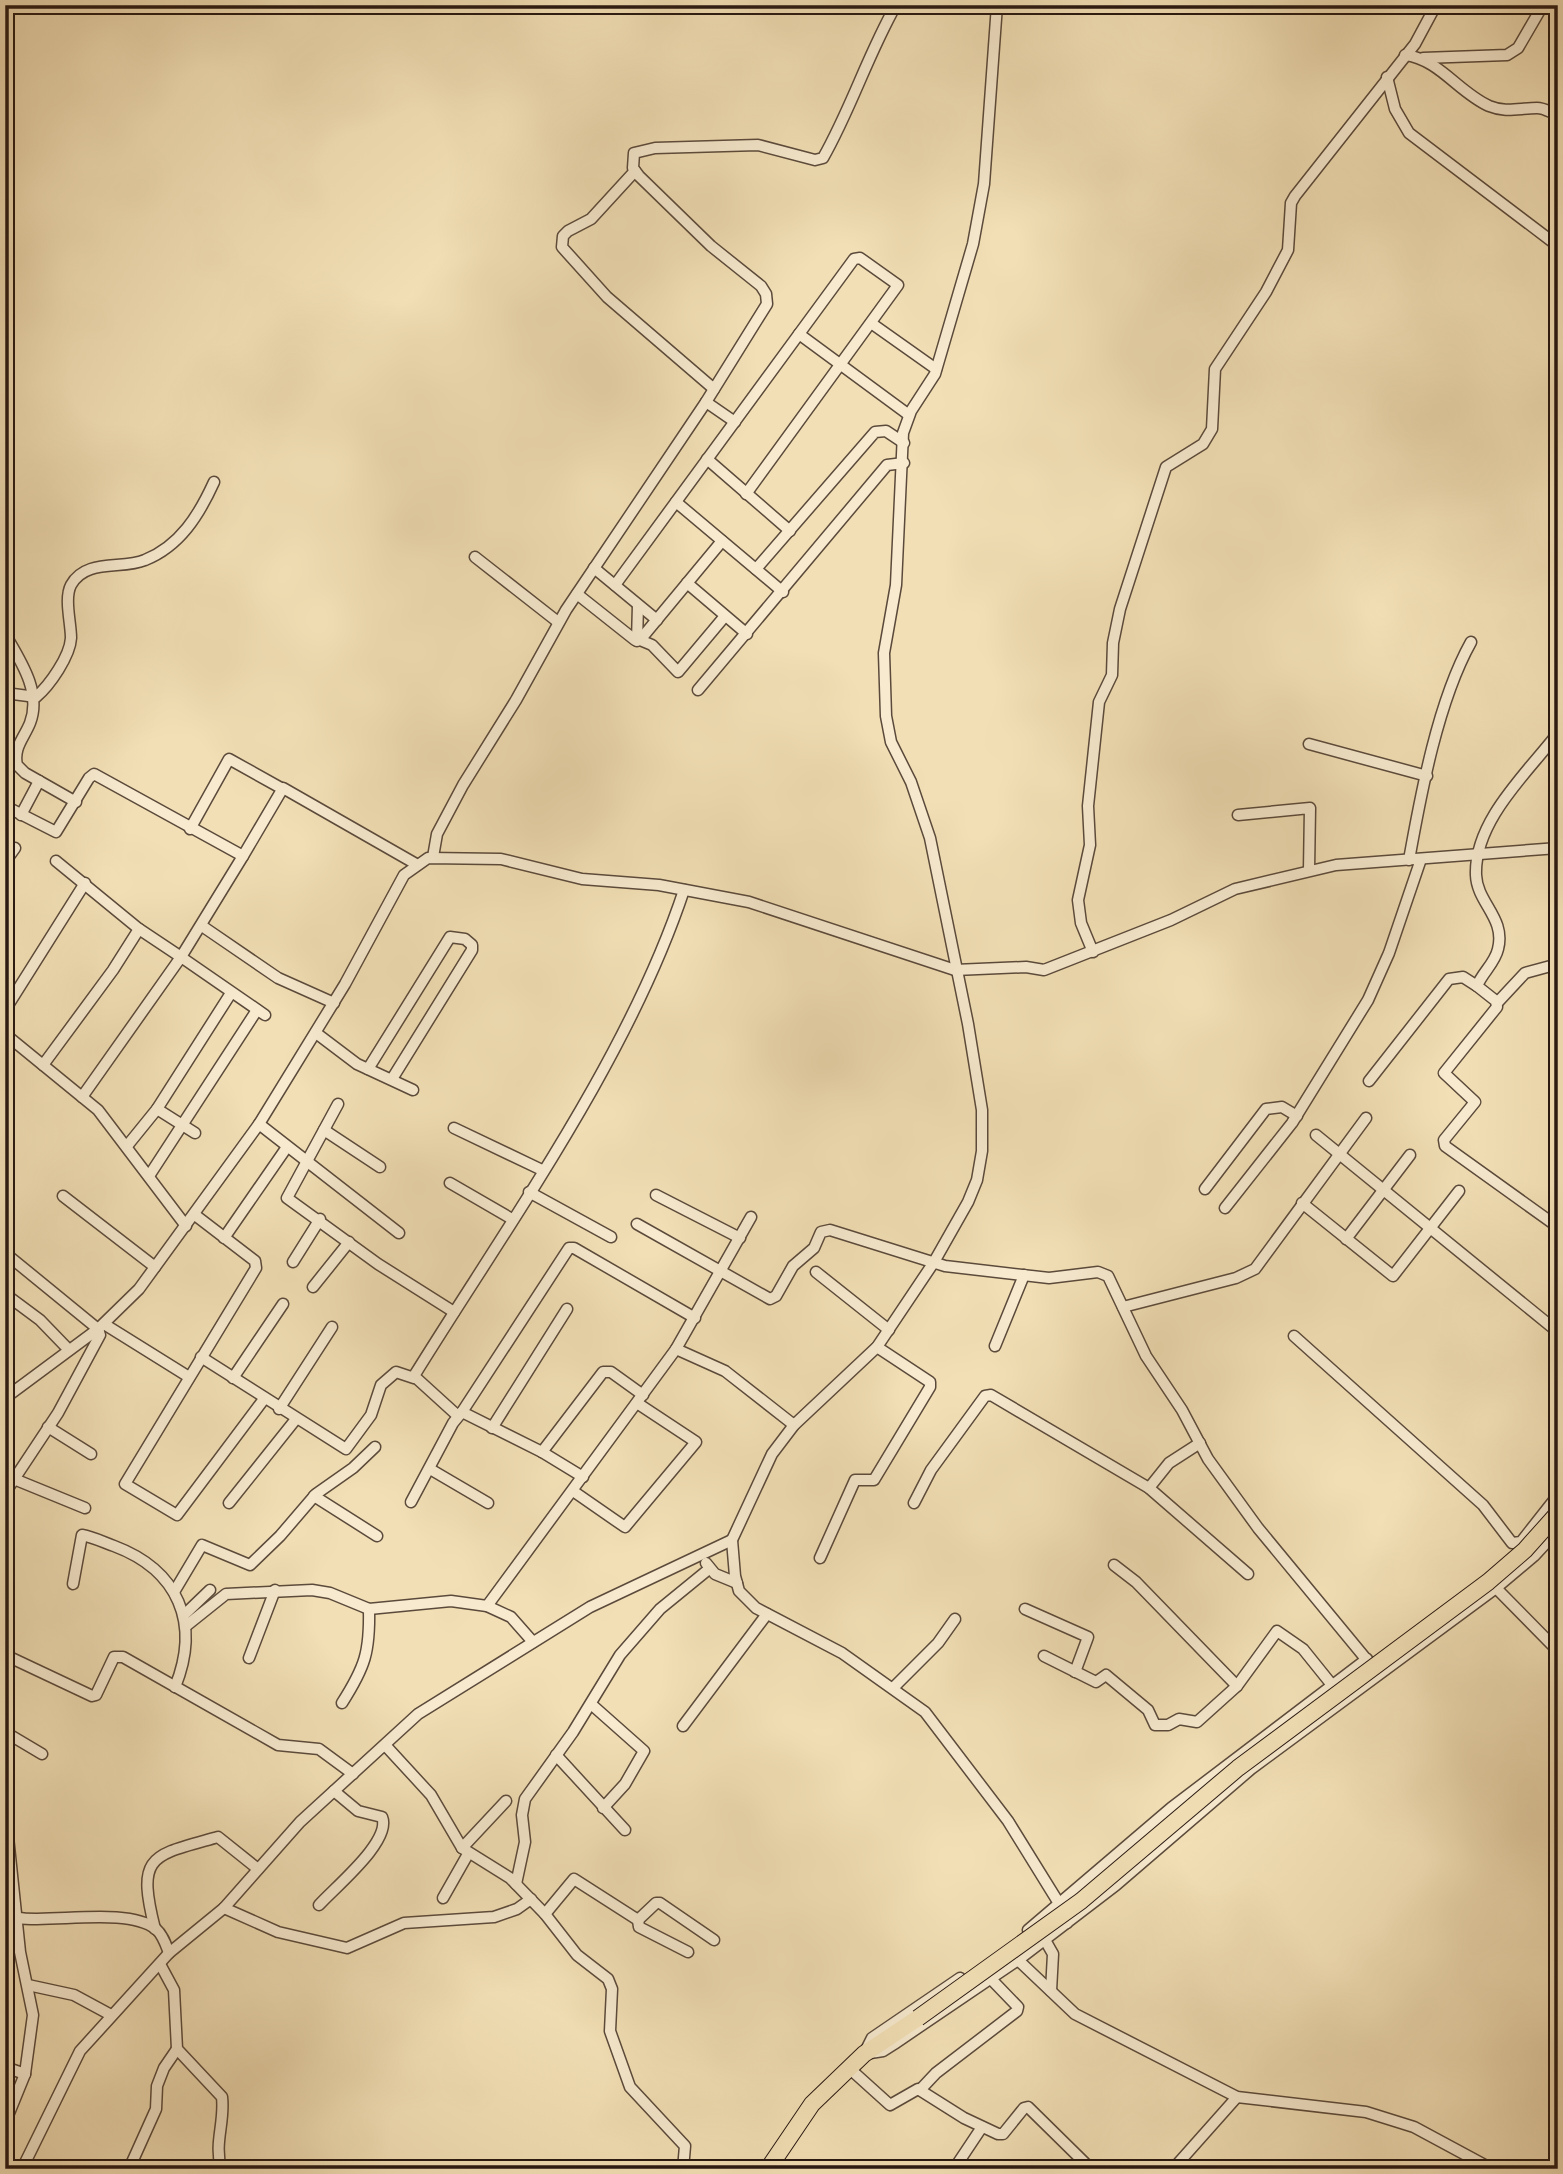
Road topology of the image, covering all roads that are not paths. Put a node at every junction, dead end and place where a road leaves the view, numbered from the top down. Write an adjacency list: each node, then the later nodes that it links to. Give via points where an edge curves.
1 (896, 5): 9 (street, via 823,158 815,160 758,145 655,148 634,153)
2 (997, 5): 14 (street, via 980,207)
3 (1436, 5): 5 (street)
4 (1543, 5): 6 (street, via 1518,48 1507,55)
5 (1405, 55): 6 (street); 7 (street)
6 (1423, 58): 8 (street, via 1468,94 1493,107 1513,111 1539,108)
7 (1387, 77): 10 (street, via 1395,109 1409,133); 70 (street, via 1291,203 1288,250 1215,369 1214,421 1209,437 1163,472 1151,520 1127,582 1113,643 1112,675 1099,702 1088,806 1090,845 1078,900 1081,923)
8 (1558, 115)
9 (635, 171): 15 (street, via 766,294 767,304); 15 (street, via 591,219 568,231 562,247 607,297)
10 (1558, 246)
11 (871, 323): 12 (street, via 898,285 857,257); 13 (street); 14 (street)
12 (799, 334): 13 (street); 18 (street)
13 (841, 365): 17 (street); 23 (street)
14 (936, 369): 17 (street)
15 (714, 389): 16 (street)
16 (706, 402): 18 (street); 28 (street)
17 (909, 415): 19 (street)
18 (735, 422): 20 (street)
19 (904, 443): 21 (street); 25 (street, via 886,431 875,432)
20 (708, 452): 23 (street); 24 (street)
21 (904, 463): 32 (street, via 887,466); 73 (street, via 896,586 884,653 886,716 891,742 918,799 930,838)
22 (214, 482): 44 (street, via 201,509 170,547 135,564 93,569 72,582 69,646 42,691)
23 (746, 494): 25 (street)
24 (676, 502): 26 (street); 31 (street)
25 (790, 531): 29 (street)
26 (722, 541): 29 (street); 30 (street)
27 (475, 557): 37 (street)
28 (594, 568): 31 (street); 33 (street)
29 (756, 569): 32 (street)
30 (687, 583): 35 (street); 36 (street)
31 (615, 585): 34 (street)
32 (783, 592): 39 (street)
33 (577, 594): 37 (street); 40 (street)
34 (638, 605): 36 (street); 40 (street)
35 (725, 616): 39 (street); 40 (street, via 678,672 652,646)
36 (657, 620): 40 (street)
37 (558, 622): 59 (street, via 445,818)
38 (5, 634): 44 (street, via 26,672)
39 (747, 634): 42 (street)
40 (639, 640)
41 (1471, 642): 47 (street, via 1453,678)
42 (698, 690)
43 (5, 697): 44 (street)
44 (32, 697): 48 (street, via 32,718 16,760 20,769)
45 (1558, 733): 57 (street, via 1494,817)
46 (1309, 744): 47 (street)
47 (1427, 776): 61 (street)
48 (38, 781): 50 (street); 52 (street)
49 (281, 788): 54 (street, via 229,759); 58 (street); 64 (street)
50 (76, 802): 52 (street, via 56,832); 54 (street, via 94,774)
51 (5, 806): 52 (street)
52 (21, 815)
53 (1238, 815): 65 (street, via 1310,808)
54 (190, 829): 58 (street)
55 (15, 848): 63 (street)
56 (1558, 848): 57 (street)
57 (1478, 855): 60 (street); 74 (street, via 1478,889 1496,916 1500,939 1497,954)
58 (243, 856): 68 (street)
59 (433, 857): 64 (street); 67 (street, via 501,859 582,879)
60 (1421, 859): 61 (street); 89 (street, via 1368,1000)
61 (1409, 860): 65 (street)
62 (55, 861): 66 (street)
63 (5, 862)
64 (416, 864): 76 (street, via 404,875)
65 (1309, 870): 70 (street, via 1235,889)
66 (85, 883): 69 (street); 78 (street)
67 (684, 890): 73 (street, via 749,902); 103 (street, via 657,964 595,1085)
68 (202, 926): 71 (street); 76 (street, via 278,978)
69 (139, 929): 71 (street); 81 (street)
70 (1093, 951): 73 (street, via 1044,970)
71 (181, 957): 75 (street); 86 (street)
72 (1558, 964): 77 (street, via 1525,973)
73 (956, 970): 130 (street, via 982,1110 982,1151 968,1202)
74 (1477, 986): 77 (street); 84 (street, via 1463,977 1449,979)
75 (231, 993): 88 (street); 92 (street, via 261,1013)
76 (334, 1003): 79 (street)
77 (1497, 1003): 120 (street, via 1445,1070 1445,1076 1475,1102 1444,1144)
78 (5, 1010)
79 (316, 1033): 82 (street); 91 (street)
80 (5, 1034): 81 (street)
81 (43, 1065): 86 (street)
82 (368, 1069): 83 (street); 83 (street, via 450,937 466,939 472,950)
83 (392, 1079): 85 (street)
84 (1369, 1081)
85 (413, 1090)
86 (82, 1097): 97 (street)
87 (338, 1104): 94 (street)
88 (157, 1109): 92 (street); 97 (street)
89 (1297, 1116): 106 (street, via 1282,1107 1266,1109); 113 (street)
90 (1366, 1118): 100 (street)
91 (259, 1124): 98 (street); 114 (street)
92 (182, 1125): 95 (street); 104 (street)
93 (454, 1128): 103 (street)
94 (324, 1130): 101 (street); 102 (street)
95 (195, 1133)
96 (1316, 1135): 100 (street)
97 (127, 1146): 104 (street)
98 (287, 1147): 101 (street); 124 (street)
99 (1410, 1155): 107 (street)
100 (1338, 1156): 107 (street); 112 (street)
101 (306, 1162): 116 (street, via 287,1198); 122 (street)
102 (380, 1167)
103 (542, 1170): 109 (street)
104 (149, 1176): 119 (street)
105 (450, 1183): 117 (street)
106 (1205, 1189)
107 (1381, 1191): 121 (street); 126 (street)
108 (1460, 1191): 121 (street)
109 (529, 1192): 117 (street); 123 (street)
110 (656, 1195): 125 (street)
111 (63, 1196): 131 (street)
112 (1302, 1203): 126 (street); 138 (street, via 1255,1269)
113 (1226, 1208)
114 (195, 1215): 119 (street); 124 (street)
115 (751, 1217): 125 (street)
116 (320, 1219): 127 (street); 129 (street)
117 (512, 1219): 140 (street)
118 (637, 1224): 132 (street)
119 (186, 1226): 131 (street)
120 (1558, 1227)
121 (1430, 1231): 126 (street, via 1393,1276); 145 (street)
122 (399, 1233)
123 (611, 1237)
124 (224, 1238): 151 (street, via 255,1261 256,1269)
125 (740, 1238): 132 (street)
126 (1346, 1239)
127 (349, 1242): 135 (street); 140 (street)
128 (5, 1253): 142 (street)
129 (293, 1262)
130 (934, 1262): 132 (street, via 830,1230 821,1233 814,1248 793,1266 773,1298); 134 (street); 144 (street)
131 (155, 1267): 142 (street)
132 (721, 1270): 141 (street)
133 (816, 1272): 144 (street)
134 (1024, 1275): 138 (street, via 1103,1274); 147 (street)
135 (313, 1287)
136 (5, 1294): 150 (street)
137 (283, 1304): 153 (street)
138 (1123, 1307): 164 (street, via 1146,1356)
139 (567, 1308): 163 (street)
140 (454, 1312): 154 (street)
141 (695, 1318): 149 (street); 159 (street, via 570,1247)
142 (101, 1326): 150 (street); 152 (street); 162 (street, via 99,1340)
143 (332, 1327): 158 (street)
144 (889, 1330): 148 (street)
145 (1558, 1332)
146 (1294, 1336): 174 (street, via 1483,1505 1512,1543 1521,1542)
147 (995, 1346)
148 (877, 1347): 161 (street); 186 (street, via 930,1382 930,1387 874,1480 855,1480)
149 (676, 1349): 157 (street); 161 (street, via 725,1371)
150 (69, 1350): 155 (street)
151 (201, 1357): 152 (street); 153 (street)
152 (189, 1377): 156 (street, via 125,1481 173,1515)
153 (233, 1378): 156 (street)
154 (414, 1378): 159 (street); 160 (street, via 396,1372 385,1378 371,1415 348,1449)
155 (5, 1398)
156 (264, 1399): 158 (street)
157 (640, 1399): 166 (street, via 611,1372 603,1372); 169 (street); 172 (street, via 696,1442 625,1527)
158 (279, 1409): 160 (street)
159 (460, 1414): 163 (street); 168 (street)
160 (296, 1419): 177 (street)
161 (794, 1424): 184 (street, via 772,1454)
162 (48, 1427): 167 (street); 170 (street)
163 (492, 1428): 166 (street)
164 (1200, 1443): 171 (street, via 1169,1463); 208 (street, via 1258,1528)
165 (375, 1447): 175 (street)
166 (542, 1452): 169 (street)
167 (91, 1454)
168 (430, 1469): 176 (street); 178 (street)
169 (583, 1477): 172 (street)
170 (14, 1479): 173 (street); 180 (street)
171 (1149, 1488): 179 (street, via 989,1395 948,1445); 190 (street)
172 (573, 1491): 197 (street)
173 (5, 1493)
174 (1558, 1494)
175 (314, 1496): 182 (street); 196 (street, via 250,1566 200,1546)
176 (411, 1502)
177 (229, 1503)
178 (488, 1503)
179 (914, 1503)
180 (85, 1508)
181 (1558, 1513): 253 (main road, bridge, via 1488,1582 1238,1768 1081,1901)
182 (377, 1536)
183 (1555, 1538): 193 (street)
184 (732, 1540): 185 (street); 191 (street)
185 (703, 1553): 187 (street); 189 (street)
186 (820, 1558)
187 (680, 1564): 189 (street); 203 (street, via 590,1607)
188 (1114, 1565): 212 (street)
189 (709, 1569): 191 (street); 216 (street, via 640,1631)
190 (1248, 1574)
191 (737, 1583): 200 (street, via 739,1591)
192 (74, 1584): 196 (street, via 81,1538 86,1536 152,1565)
193 (1496, 1588): 204 (street); 210 (street)
194 (210, 1590): 202 (street)
195 (275, 1590): 198 (street, via 330,1593); 202 (street, via 226,1594); 207 (street)
196 (174, 1592): 202 (street)
197 (487, 1606): 198 (street, via 452,1601); 203 (street, via 512,1617)
198 (369, 1609): 215 (street, via 364,1669)
199 (1025, 1609): 209 (street, via 1088,1637)
200 (767, 1614): 214 (street, via 842,1653); 217 (street)
201 (955, 1619): 214 (street)
202 (185, 1620): 213 (street, via 182,1666)
203 (533, 1642): 219 (street, via 418,1714)
204 (1558, 1651)
205 (5, 1655): 213 (street, via 92,1696 116,1656)
206 (1044, 1656): 209 (street)
207 (249, 1658)
208 (1367, 1659): 210 (street); 211 (street)
209 (1075, 1672): 212 (street, via 1096,1682 1106,1675 1148,1710 1155,1725 1162,1726 1179,1719 1197,1722)
210 (1378, 1674): 240 (street, via 1251,1769)
211 (1332, 1685): 212 (street, via 1312,1658 1276,1631); 234 (street, via 1171,1808)
212 (1237, 1686)
213 (175, 1687): 222 (street, via 278,1745 319,1749)
214 (893, 1688): 234 (street, via 925,1712 943,1735 1008,1821)
215 (342, 1703)
216 (591, 1704): 221 (street); 226 (street, via 644,1751 625,1784)
217 (683, 1726)
218 (5, 1732): 220 (street)
219 (385, 1745): 222 (street); 228 (street, via 431,1796)
220 (42, 1754)
221 (555, 1755): 226 (street); 230 (street, via 522,1807 526,1842)
222 (353, 1774): 223 (street)
223 (334, 1791): 229 (street); 233 (street, via 358,1811 382,1817 384,1831 375,1847)
224 (506, 1801): 228 (street)
225 (5, 1808): 238 (street)
226 (603, 1808): 227 (street)
227 (625, 1830)
228 (465, 1851): 230 (street); 231 (street)
229 (258, 1869): 235 (street); 241 (street, via 218,1837 155,1859 145,1881)
230 (516, 1884): 232 (street)
231 (443, 1898)
232 (531, 1899): 235 (street, via 494,1917 404,1923 348,1948 278,1932); 237 (street)
233 (319, 1905)
234 (1059, 1905): 240 (street); 253 (street, via 1009,1945 884,2028)
235 (224, 1908): 245 (street)
236 (5, 1909): 238 (street)
237 (545, 1914): 239 (street, via 574,1880); 266 (street, via 577,1955 611,1984 610,2031 623,2076 685,2146)
238 (18, 1916): 241 (street, via 106,1917); 249 (street)
239 (638, 1920): 242 (street, via 658,1903); 244 (street, via 639,1927)
240 (1067, 1923): 243 (street)
241 (155, 1929): 245 (street)
242 (714, 1940)
243 (1045, 1940): 246 (street); 250 (street, via 1052,1954)
244 (688, 1952)
245 (169, 1953): 247 (street)
246 (1018, 1960): 248 (street); 250 (street)
247 (160, 1964): 251 (street); 252 (street, via 174,1990)
248 (991, 1979): 253 (street, via 883,2051); 257 (street, via 1017,2011)
249 (28, 1984): 251 (street, via 74,1995); 256 (street, via 33,2014)
250 (1051, 1991): 258 (street, via 1075,2014)
251 (111, 2015): 261 (street, via 80,2051)
252 (177, 2049): 264 (street, via 160,2078 156,2109); 265 (street, via 222,2097 216,2141)
253 (864, 2054): 255 (main road)
254 (5, 2067): 256 (street)
255 (849, 2068): 257 (street, via 892,2105); 267 (main road, via 812,2104)
256 (25, 2074): 259 (street)
257 (920, 2090): 260 (street)
258 (1237, 2097): 270 (street); 271 (street, via 1366,2112 1415,2127)
259 (5, 2123)
260 (982, 2127): 268 (street); 269 (street, via 1003,2134 1028,2107)
261 (22, 2169)
262 (91, 2169): 263 (street)
263 (99, 2169)
264 (129, 2169)
265 (221, 2169)
266 (683, 2169)
267 (768, 2169)
268 (954, 2169)
269 (1091, 2169)
270 (1173, 2169)
271 (1492, 2169)

